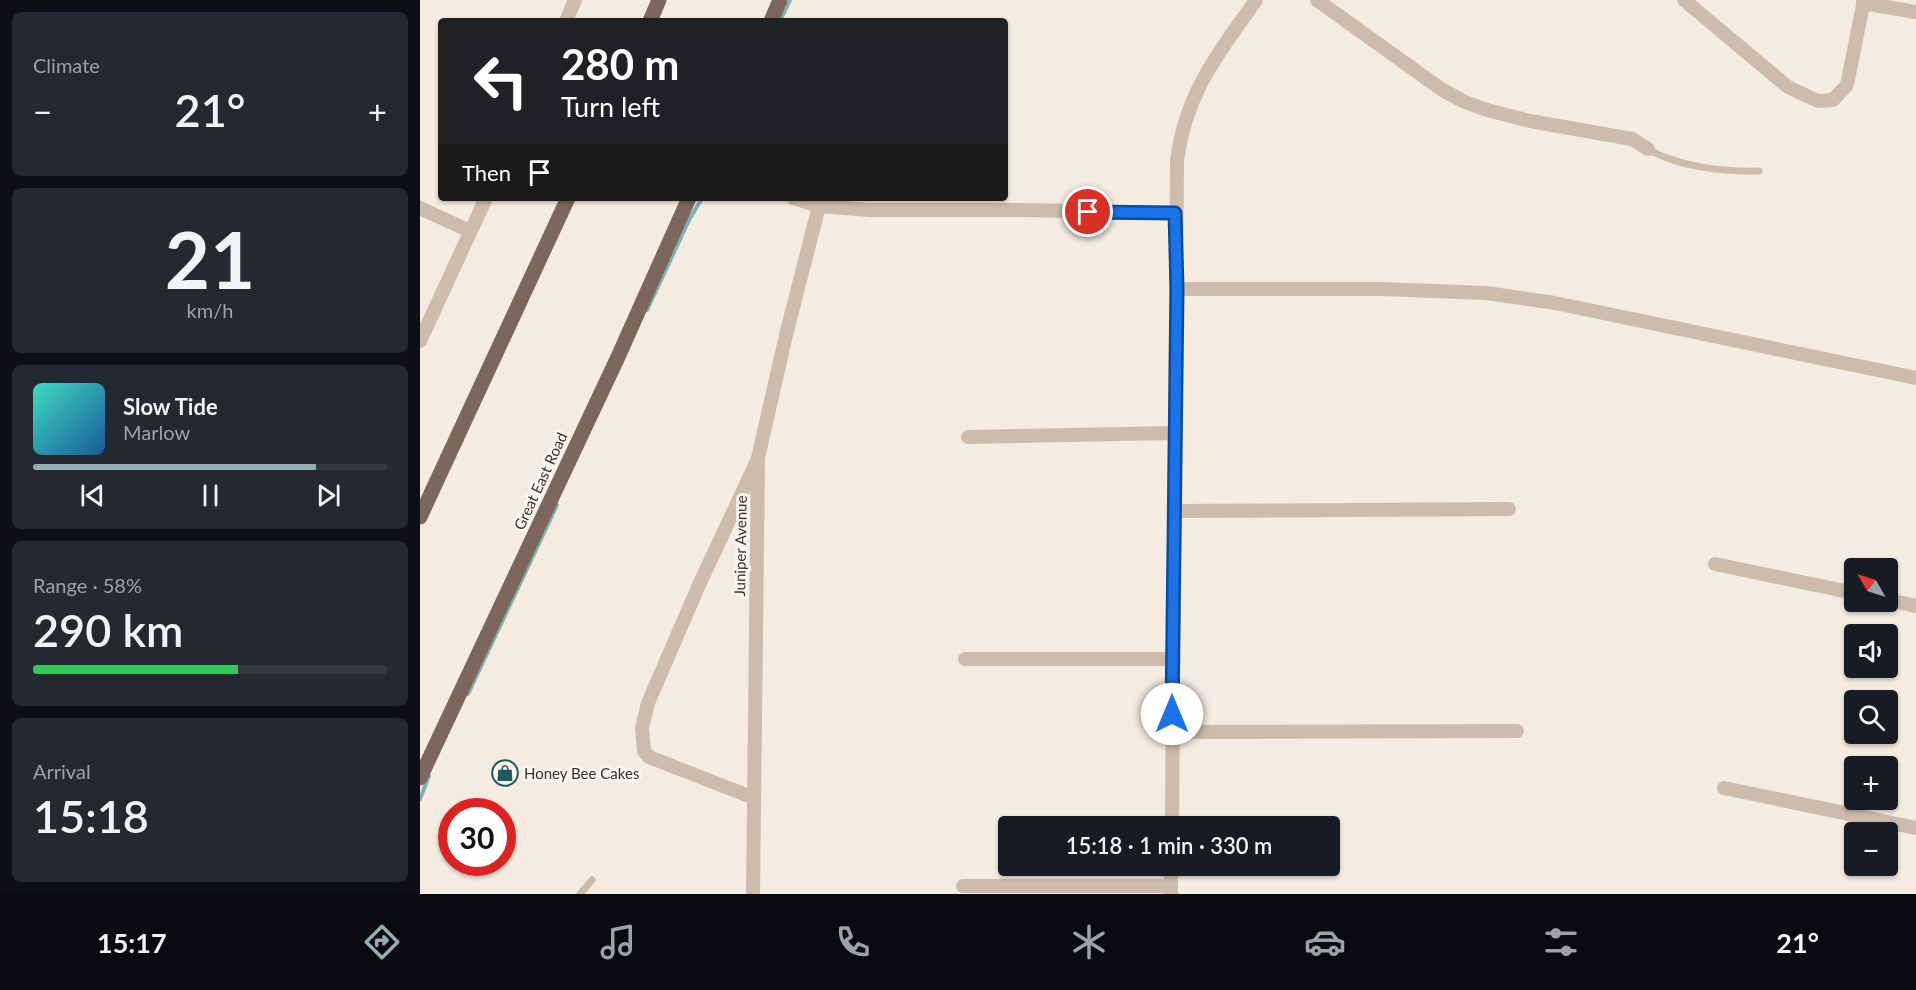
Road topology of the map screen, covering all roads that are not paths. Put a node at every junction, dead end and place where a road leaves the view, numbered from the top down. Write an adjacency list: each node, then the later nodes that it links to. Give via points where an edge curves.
1 (575, 0): 9 (street)
2 (659, 0): 10 (main road)
3 (780, 0): 11 (main road)
4 (1256, 0): 20 (street, via 1213,60 1189,105 1180,135)
5 (1317, 0): 12 (street, via 1465,102 1530,121 1632,139)
6 (1684, 0): 7 (street, via 1788,87 1818,101 1833,100 1847,85)
7 (1864, 2): 8 (street)
8 (1916, 12)
9 (567, 18)
10 (651, 18)
11 (772, 18)
12 (1648, 149): 13 (lane, via 1659,156 1711,169)
13 (1759, 171)
14 (485, 201): 21 (street)
15 (567, 201): 30 (main road)
16 (688, 201): 39 (main road, Great East Road)
17 (803, 201): 18 (street)
18 (819, 206): 20 (street); 27 (street, Juniper Avenue)
19 (420, 208): 21 (street)
20 (1175, 213): 22 (street)
21 (470, 231): 23 (street)
22 (1177, 289): 24 (street, via 1485,293 1555,303); 25 (street)
23 (420, 340)
24 (1916, 378)
25 (1175, 433): 26 (street); 29 (street)
26 (968, 437)
27 (758, 458): 41 (street, Juniper Avenue); 41 (street, via 648,703 642,728 644,751 649,757)
28 (1509, 509): 29 (street)
29 (1174, 511): 36 (street)
30 (420, 517)
31 (1715, 564): 32 (street)
32 (1844, 591)
33 (1898, 602): 34 (street)
34 (1916, 606)
35 (965, 659): 36 (street)
36 (1172, 659): 38 (street)
37 (1517, 731): 38 (street)
38 (1172, 732): 42 (street)
39 (420, 778)
40 (1724, 788): 43 (street)
41 (754, 798): 48 (street, Juniper Avenue)
42 (1172, 816)
43 (1916, 828)
44 (592, 880): 47 (lane)
45 (963, 886): 46 (street)
46 (1171, 890)
47 (580, 894)
48 (753, 894)

